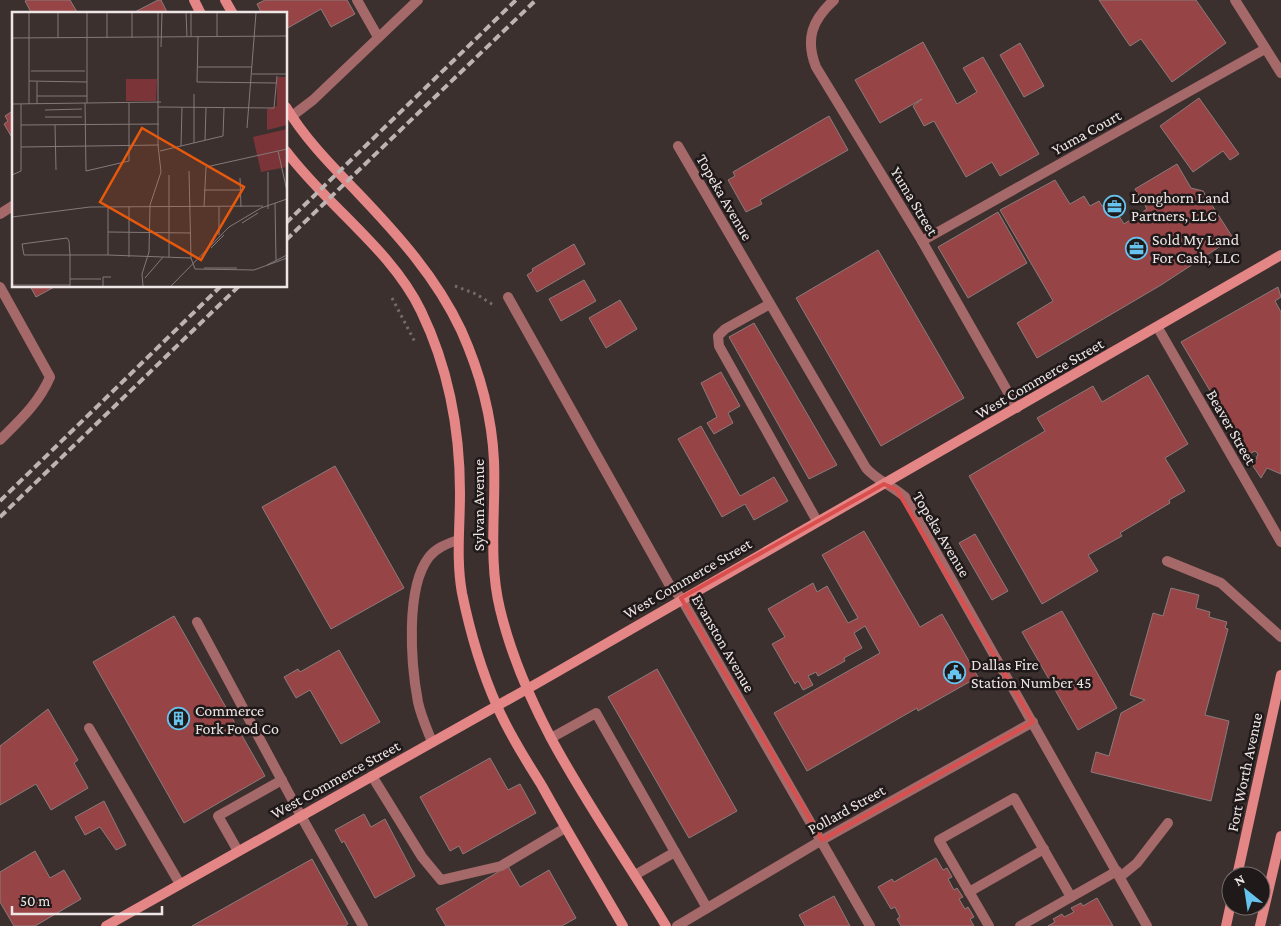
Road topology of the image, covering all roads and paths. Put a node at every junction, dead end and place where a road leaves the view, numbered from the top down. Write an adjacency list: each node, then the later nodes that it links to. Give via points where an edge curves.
1 (194, 0): 7 (main road)
2 (225, 0): 8 (main road)
3 (358, 0): 9 (street)
4 (418, 0): 9 (street)
5 (834, 0): 17 (street, Yuma Street, via 815,21 811,36 811,54 816,68)
6 (1235, 0): 10 (street)
7 (201, 12)
8 (232, 12)
9 (378, 37): 12 (street, via 308,104)
10 (1266, 49): 11 (street); 17 (street, Yuma Court)
11 (1281, 72)
12 (289, 112): 37 (main road, Sylvan Avenue, via 321,154 423,266 461,331 486,406 494,460 492,549 500,608)
13 (678, 146): 23 (street, Topeka Avenue)
14 (288, 154): 30 (main road, Sylvan Avenue, via 369,240 401,280 433,336 454,404 459,458)
15 (12, 206): 16 (street)
16 (0, 214)
17 (922, 241): 26 (street, Yuma Street)
18 (1281, 255): 24 (main road, West Commerce Street)
19 (455, 286): 22 (path, via 502,310)
20 (0, 287): 27 (street, via 50,377 28,412)
21 (392, 298): 25 (path)
22 (511, 302): 33 (street, Evanston Avenue, via 669,584)
23 (770, 304): 28 (street, Topeka Avenue, via 866,468); 29 (street, via 725,329 718,336 719,346)
24 (1158, 328): 26 (main road, West Commerce Street); 31 (street, Beaver Street)
25 (416, 344)
26 (1017, 408): 28 (main road, West Commerce Street)
27 (0, 440)
28 (884, 484): 29 (main road, West Commerce Street); 39 (street, Topeka Avenue, via 905,497)
29 (817, 521): 33 (main road, West Commerce Street)
30 (458, 540): 38 (main road, Sylvan Avenue, via 459,569 468,622); 42 (street, via 439,547 430,556 416,585 414,668 418,703)
31 (1281, 542)
32 (1167, 561): 35 (street, via 1221,583)
33 (681, 598): 37 (main road, West Commerce Street); 49 (street, Evanston Avenue)
34 (197, 622): 44 (street)
35 (1281, 637)
36 (1281, 675): 53 (main road, Fort Worth Avenue)
37 (526, 688): 38 (main road, West Commerce Street); 41 (main road, Sylvan Avenue)
38 (497, 706): 42 (main road, West Commerce Street); 47 (main road, Sylvan Avenue)
39 (1032, 722): 49 (street, Pollard Street); 55 (street, Topeka Avenue)
40 (89, 728): 56 (street)
41 (551, 738): 52 (street, via 596,713); 54 (main road, Sylvan Avenue)
42 (432, 742): 43 (main road, West Commerce Street)
43 (372, 776): 45 (main road, West Commerce Street); 47 (street, via 422,857 441,880 502,866)
44 (282, 780): 45 (street); 51 (street, via 218,816)
45 (300, 816): 51 (main road, West Commerce Street); 61 (street)
46 (1168, 823): 55 (street, via 1136,863)
47 (565, 828): 62 (main road, Sylvan Avenue)
48 (1281, 836): 69 (main road)
49 (822, 840): 59 (street, Pollard Street); 65 (street, Evanston Avenue)
50 (1044, 849): 57 (street); 57 (street, via 1014,798 939,840); 58 (street)
51 (238, 851): 56 (main road, West Commerce Street)
52 (675, 852): 54 (street); 59 (street)
53 (1239, 866)
54 (635, 874): 63 (main road, Sylvan Avenue)
55 (1119, 874): 58 (street); 68 (street, Topeka Avenue)
56 (180, 884): 60 (main road, West Commerce Street)
57 (968, 892): 66 (street)
58 (1072, 897): 67 (street)
59 (707, 908): 64 (street, Pollard Street)
60 (106, 926)
61 (363, 926)
62 (623, 926)
63 (666, 926)
64 (677, 926)
65 (870, 926)
66 (989, 926)
67 (1020, 926)
68 (1147, 926)
69 (1260, 926)

